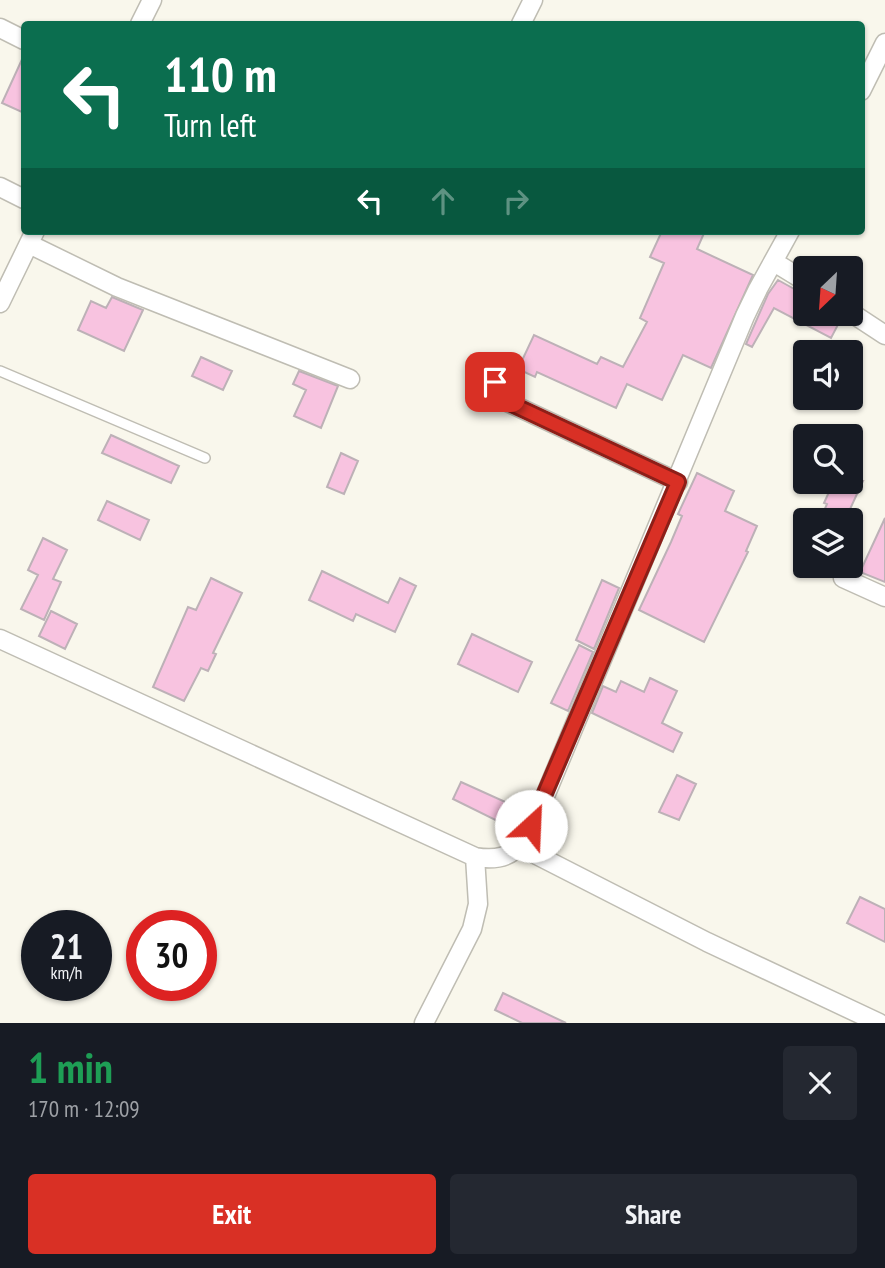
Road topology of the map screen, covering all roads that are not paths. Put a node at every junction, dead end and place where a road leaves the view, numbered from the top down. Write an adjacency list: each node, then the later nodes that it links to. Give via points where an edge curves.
1 (152, 0): 3 (street)
2 (533, 0): 4 (street)
3 (142, 21)
4 (522, 21)
5 (0, 28): 6 (street)
6 (21, 38)
7 (885, 43): 8 (street)
8 (865, 83)
9 (0, 187): 10 (street)
10 (21, 198)
11 (788, 235): 13 (street)
12 (32, 237): 15 (street); 19 (street, via 117,287)
13 (774, 262): 14 (street); 22 (street, via 746,316)
14 (793, 274)
15 (0, 303)
16 (863, 321): 17 (street)
17 (885, 335)
18 (0, 371): 21 (lane)
19 (350, 379)
20 (495, 382): 22 (street, via 503,400)
21 (205, 458)
22 (678, 482): 26 (street, via 538,813)
23 (843, 578): 24 (street)
24 (885, 597)
25 (0, 639): 27 (street)
26 (519, 846): 27 (street, via 508,856); 29 (street)
27 (475, 857): 28 (street, via 478,904 472,929)
28 (424, 1023)
29 (879, 1023)

